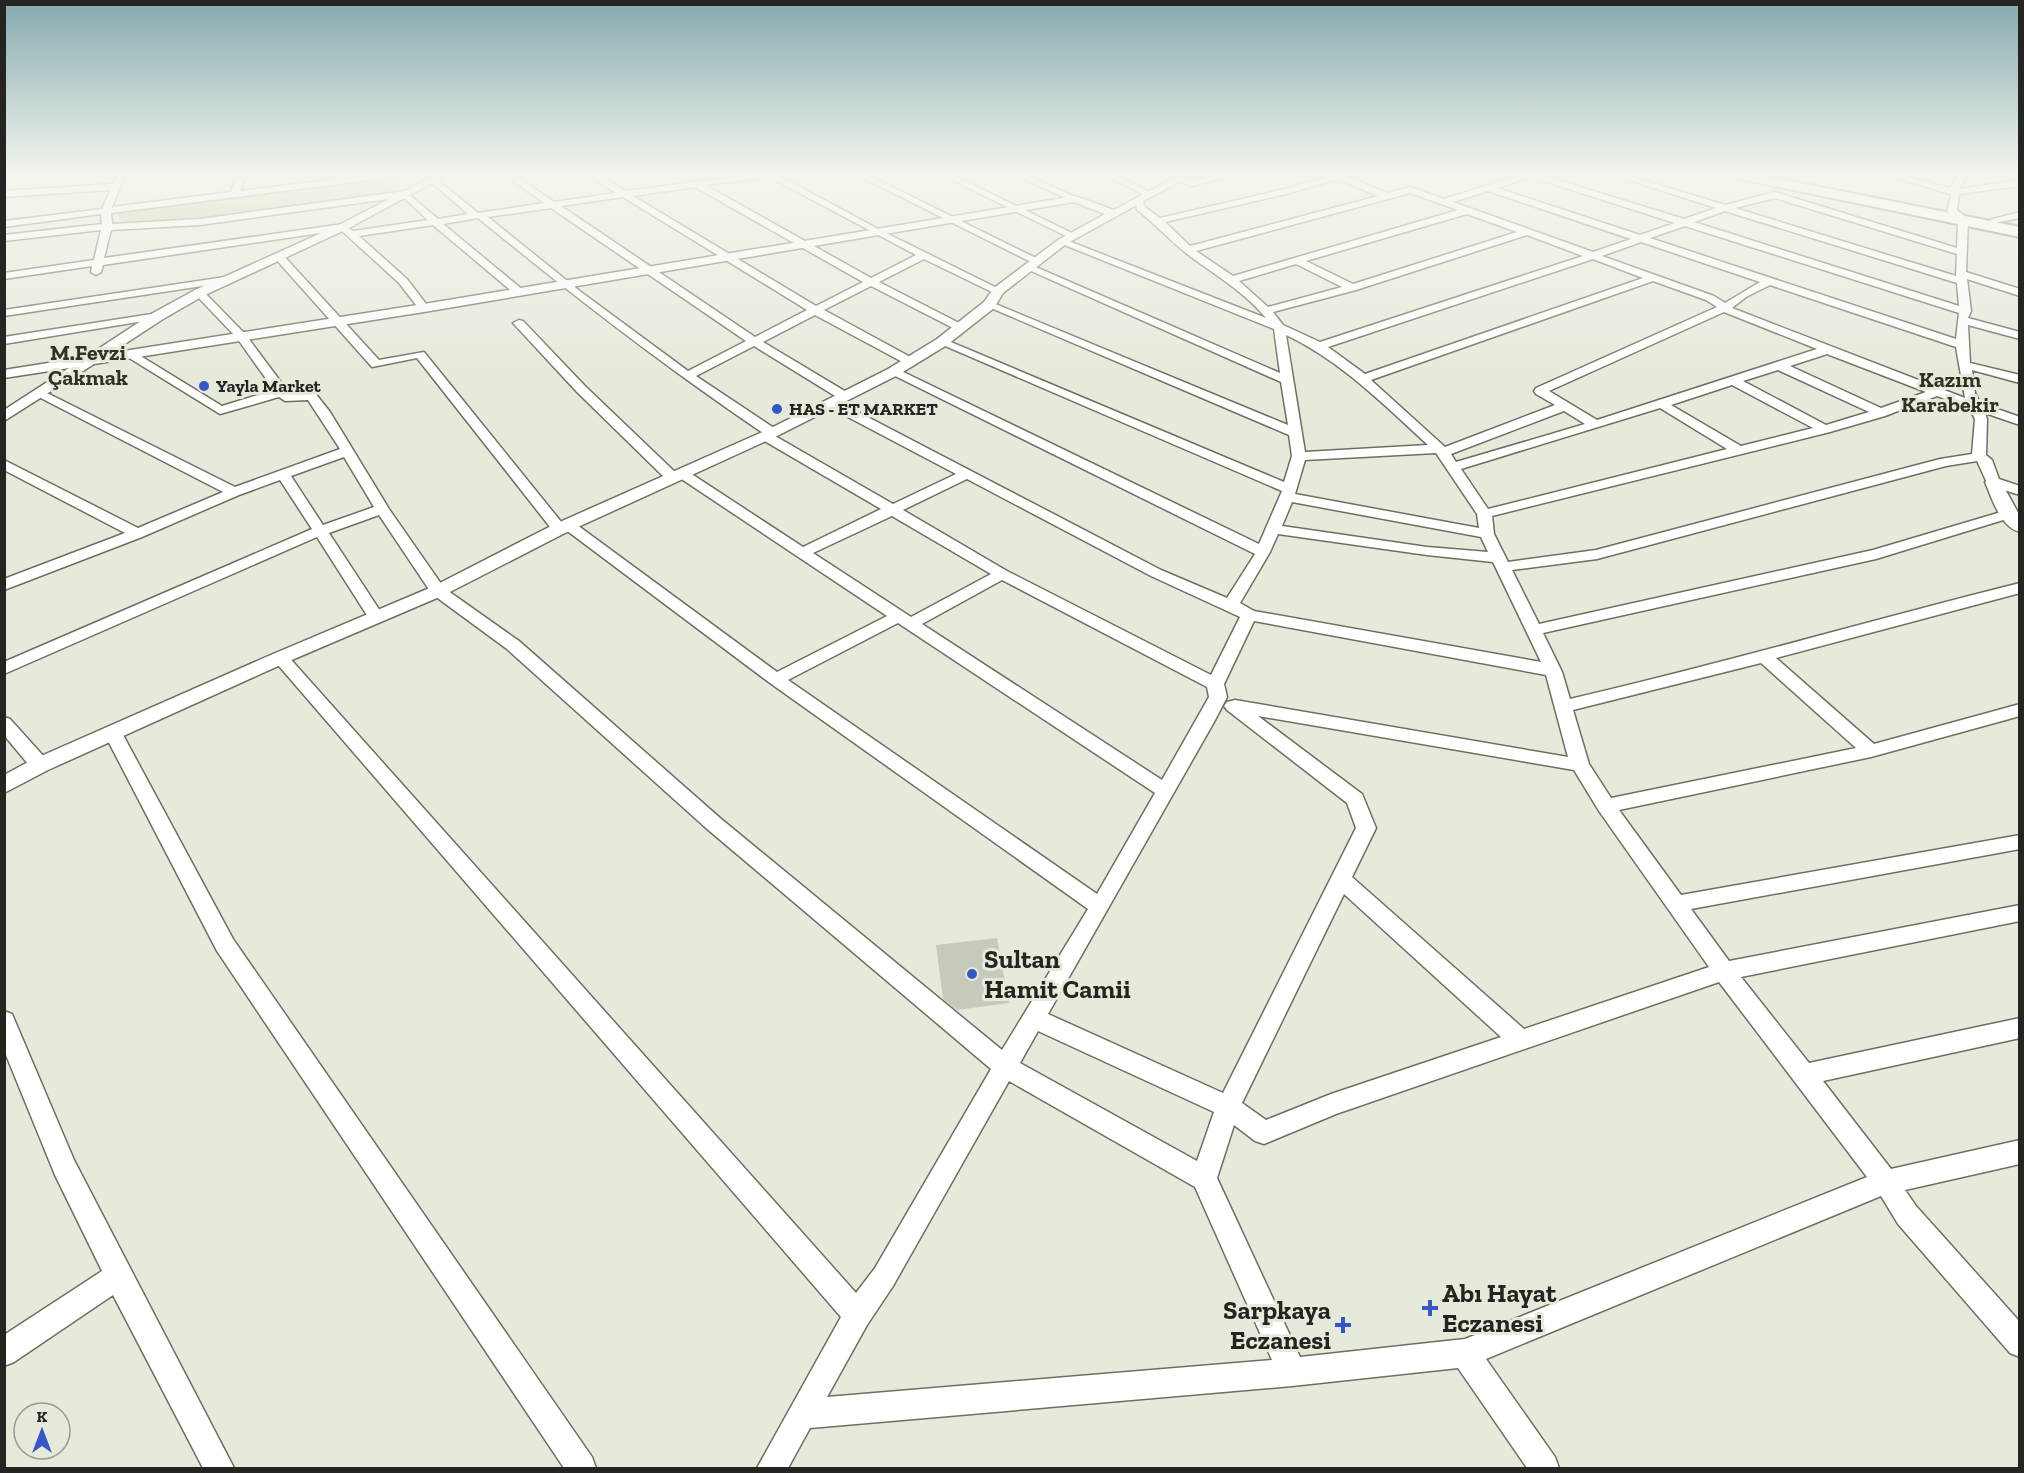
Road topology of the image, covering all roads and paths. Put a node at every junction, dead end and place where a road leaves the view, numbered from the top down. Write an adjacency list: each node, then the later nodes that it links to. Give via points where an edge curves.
1 (103, 243): 35 (street)
2 (268, 243): 35 (street)
3 (289, 243): 35 (street)
4 (309, 243): 30 (street)
5 (361, 243): 52 (street, via 403,281)
6 (462, 243): 48 (street)
7 (513, 243): 44 (street)
8 (610, 243): 36 (street)
9 (705, 243): 32 (street)
10 (811, 243): 26 (street)
11 (898, 243): 29 (street)
12 (992, 243): 34 (street)
13 (1063, 243): 34 (street)
14 (1078, 243): 58 (street)
15 (1180, 243): 27 (street)
16 (1215, 243): 27 (street)
17 (1355, 243): 33 (street)
18 (1493, 243): 46 (street)
19 (1556, 243): 31 (street)
20 (1629, 243): 31 (street)
21 (1651, 243): 42 (street)
22 (1741, 243): 57 (street)
23 (1842, 243): 39 (street)
24 (1930, 243): 28 (street)
25 (1962, 243): 28 (street)
26 (803, 244): 32 (street); 43 (street)
27 (1188, 250): 41 (street)
28 (1963, 253): 39 (street)
29 (923, 255): 43 (street); 47 (street)
30 (278, 256): 40 (street); 59 (street)
31 (1592, 256): 38 (street); 68 (street)
32 (729, 257): 36 (street); 54 (street)
33 (1295, 260): 41 (street); 46 (street)
34 (1032, 264): 47 (street); 80 (street)
35 (97, 268): 37 (street); 45 (street)
36 (651, 270): 44 (street); 65 (street)
37 (4, 276)
38 (1652, 278): 53 (street, via 1710,298); 78 (street)
39 (1961, 278): 50 (street); 57 (street)
40 (225, 280): 49 (street); 55 (street)
41 (1232, 280): 58 (street)
42 (1769, 281): 53 (street); 67 (street)
43 (871, 282): 54 (street); 61 (street)
44 (565, 284): 48 (street); 77 (street)
45 (4, 285)
46 (1352, 288): 58 (street)
47 (998, 291): 51 (street)
48 (519, 292): 52 (street)
49 (199, 293): 56 (street); 62 (street)
50 (2019, 293)
51 (989, 305): 61 (street); 94 (street)
52 (424, 308): 59 (street)
53 (1725, 308): 69 (street); 87 (street, via 1540,391)
54 (815, 310): 65 (street); 72 (street)
55 (4, 313)
56 (158, 316): 64 (street); 71 (street)
57 (1963, 316): 63 (street); 67 (street)
58 (1273, 319): 68 (street); 80 (street)
59 (336, 321): 62 (street); 114 (street, via 376,364 420,354)
60 (519, 323): 104 (street, via 581,389)
61 (959, 327): 66 (street)
62 (241, 336): 70 (street); 82 (street)
63 (2019, 336)
64 (4, 341)
65 (754, 341): 77 (street); 85 (street)
66 (942, 342): 72 (street); 108 (street)
67 (1962, 345): 73 (street)
68 (1319, 346): 78 (street)
69 (1827, 351): 74 (street); 83 (street)
70 (130, 354): 71 (street); 82 (street, via 220,410)
71 (91, 360): 76 (street); 84 (street)
72 (910, 362): 75 (street)
73 (1966, 365): 79 (street); 88 (street, via 1969,393)
74 (1780, 366): 81 (street); 89 (street)
75 (893, 372): 85 (street); 119 (street)
76 (4, 374)
77 (687, 376): 95 (street)
78 (1363, 379): 99 (street)
79 (2019, 379)
80 (1287, 380): 94 (street)
81 (1732, 380): 86 (street); 93 (street)
82 (282, 392): 97 (street, via 285,397 310,396)
83 (1937, 392): 88 (street); 89 (street)
84 (39, 394): 90 (street); 107 (street)
85 (837, 399): 95 (street); 103 (street)
86 (1661, 404): 92 (street); 96 (street)
87 (1565, 406): 92 (street); 99 (street)
88 (1976, 407): 91 (street); 100 (street, via 1981,419)
89 (1881, 413): 93 (street)
90 (4, 417)
91 (2019, 421)
92 (1596, 425): 99 (street)
93 (1825, 429): 96 (street)
94 (1295, 433): 98 (street)
95 (769, 434): 104 (street); 110 (street)
96 (1737, 450): 111 (street)
97 (347, 451): 102 (street); 109 (street)
98 (1299, 456): 99 (street); 108 (street)
99 (1445, 456): 111 (street)
100 (1979, 457): 105 (street, via 1985,460); 121 (street, via 1945,462 1597,554)
101 (4, 464): 117 (street)
102 (284, 475): 107 (street); 116 (street)
103 (965, 475): 110 (street); 126 (street, via 1156,573)
104 (678, 476): 114 (street); 120 (street)
105 (1993, 482): 106 (street); 112 (street)
106 (2019, 490)
107 (234, 492): 117 (street)
108 (1288, 493): 115 (street); 118 (street)
109 (382, 509): 116 (street); 125 (street)
110 (893, 510): 120 (street); 122 (street)
111 (1484, 514): 118 (street)
112 (2008, 514): 113 (street); 129 (street, via 1876,554)
113 (2019, 526)
114 (564, 527): 125 (street); 134 (street)
115 (1273, 529): 119 (street); 121 (street)
116 (319, 531): 127 (street); 132 (street)
117 (137, 534): 123 (street)
118 (1487, 534): 121 (street)
119 (1263, 552): 126 (street)
120 (802, 553): 128 (street)
121 (1501, 562): 129 (street)
122 (1002, 574): 128 (street); 135 (street)
123 (4, 585)
124 (2019, 588): 130 (street)
125 (438, 591): 127 (street); 156 (street, via 513,645 721,830)
126 (1240, 610): 133 (street); 135 (street)
127 (376, 617): 131 (street)
128 (903, 620): 134 (street); 144 (street)
129 (1532, 630): 133 (street)
130 (1762, 655): 136 (street); 140 (street)
131 (280, 658): 139 (street); 163 (street)
132 (4, 669)
133 (1554, 672): 136 (street)
134 (776, 679): 149 (street)
135 (1222, 696): 142 (street); 144 (street); 147 (street, via 1355,799 1366,828)
136 (1565, 706): 142 (street)
137 (2019, 710): 140 (street)
138 (4, 723): 141 (street)
139 (113, 733): 141 (street); 170 (street, via 225,945)
140 (1870, 751): 145 (street)
141 (40, 765): 143 (street)
142 (1580, 765): 145 (street)
143 (4, 785)
144 (1165, 790): 149 (street)
145 (1606, 806): 148 (street)
146 (2019, 842): 148 (street)
147 (1340, 878): 155 (street); 158 (street)
148 (1676, 904): 151 (street)
149 (1100, 907): 152 (street)
150 (2019, 913): 151 (street)
151 (1724, 971): 155 (street); 157 (street)
152 (1033, 1018): 156 (street); 158 (street)
153 (4, 1021): 162 (street, via 64,1167)
154 (2019, 1028): 157 (street)
155 (1521, 1041): 158 (street, via 1331,1105 1264,1133)
156 (1006, 1067): 160 (street); 163 (street, via 884,1277)
157 (1804, 1075): 161 (street)
158 (1228, 1107): 160 (street)
159 (2019, 1152): 161 (street)
160 (1204, 1178): 167 (street)
161 (1886, 1182): 164 (street, via 1907,1215); 166 (street)
162 (118, 1276): 165 (street); 169 (street)
163 (857, 1315): 168 (street)
164 (2019, 1343)
165 (4, 1352)
166 (1465, 1353): 167 (street); 172 (street)
167 (1292, 1372): 168 (street)
168 (803, 1414): 171 (street)
169 (219, 1468)
170 (581, 1468)
171 (772, 1468)
172 (1545, 1468)

